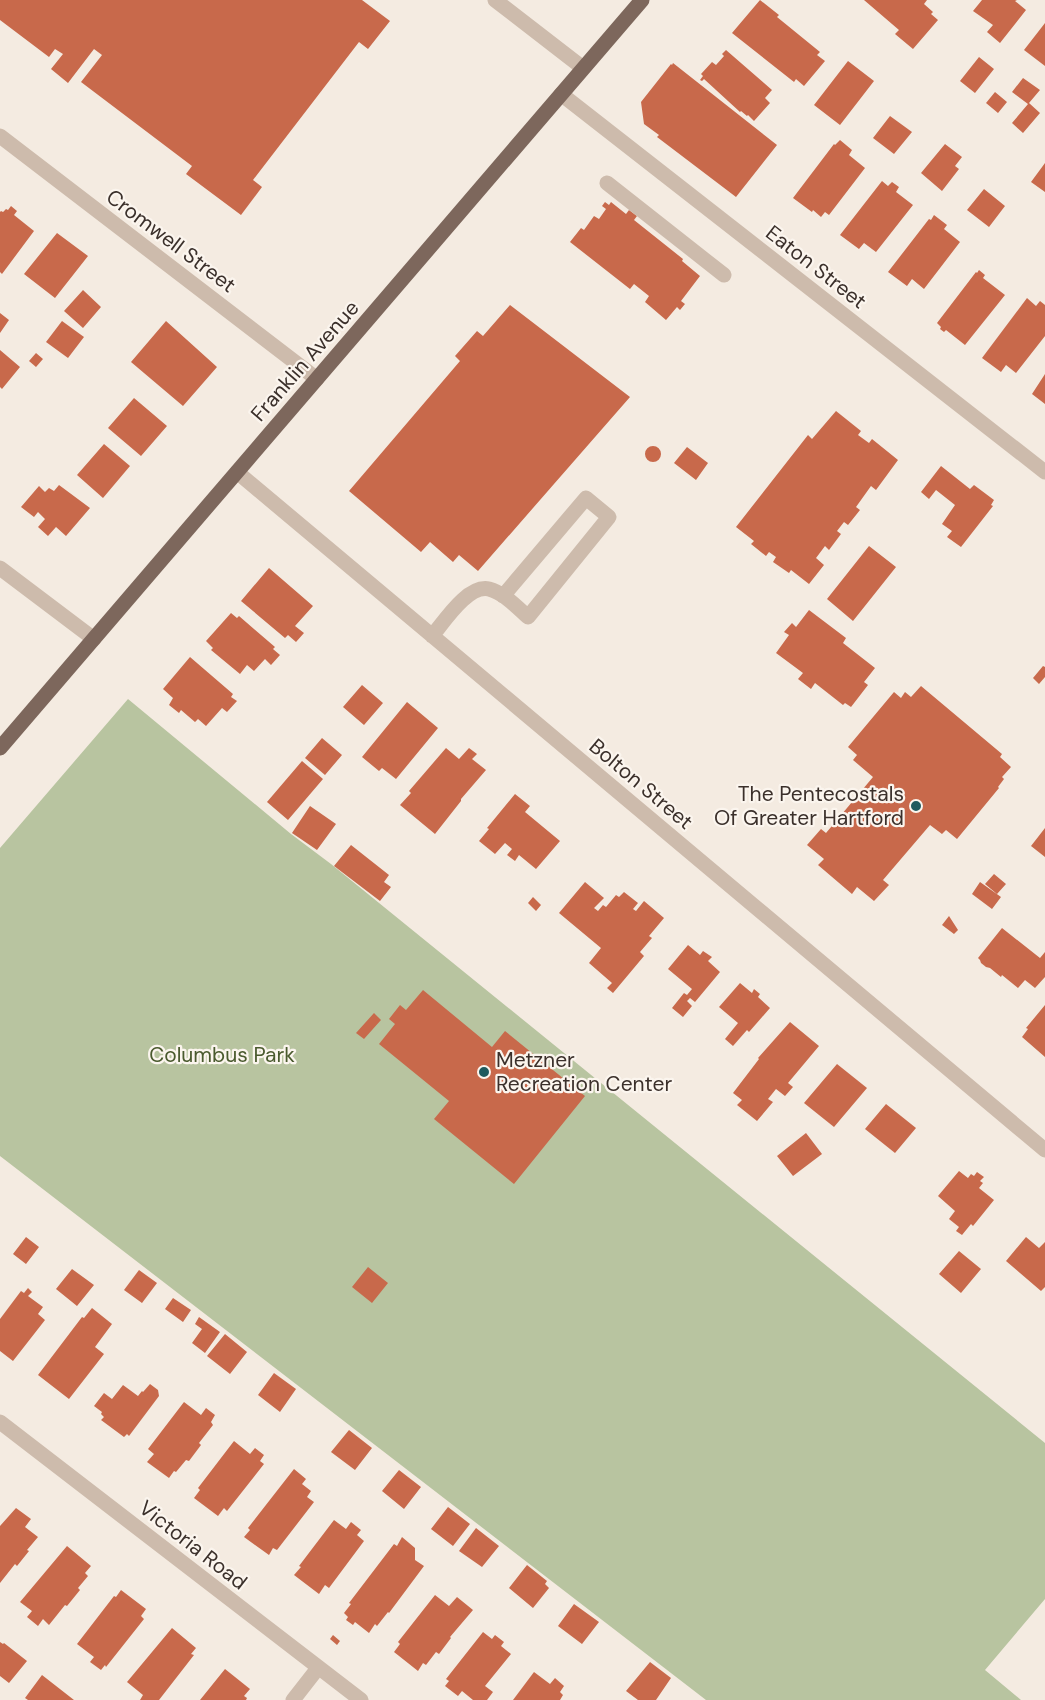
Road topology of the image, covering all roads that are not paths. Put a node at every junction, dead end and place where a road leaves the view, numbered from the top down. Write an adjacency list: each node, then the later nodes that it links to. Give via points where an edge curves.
1 (495, 0): 3 (street)
2 (642, 0): 3 (main road, Franklin Avenue)
3 (583, 68): 4 (main road, Franklin Avenue)
4 (561, 94): 8 (main road, Franklin Avenue); 10 (street, Eaton Street)
5 (0, 136): 8 (street, Cromwell Street)
6 (607, 183): 7 (street)
7 (724, 275)
8 (317, 379): 9 (main road, Franklin Avenue)
9 (237, 472): 13 (street, Bolton Street); 14 (main road, Franklin Avenue)
10 (1045, 472)
11 (0, 568): 14 (street)
12 (503, 596): 12 (street, via 528,617 609,518 586,498); 13 (street, via 488,589 470,594)
13 (432, 636): 16 (street, Bolton Street)
14 (94, 639): 15 (main road, Franklin Avenue)
15 (0, 748)
16 (1045, 1150)
17 (0, 1422): 18 (street, Victoria Road)
18 (318, 1668): 19 (street); 20 (street, Victoria Road)
19 (293, 1700)
20 (361, 1700)

